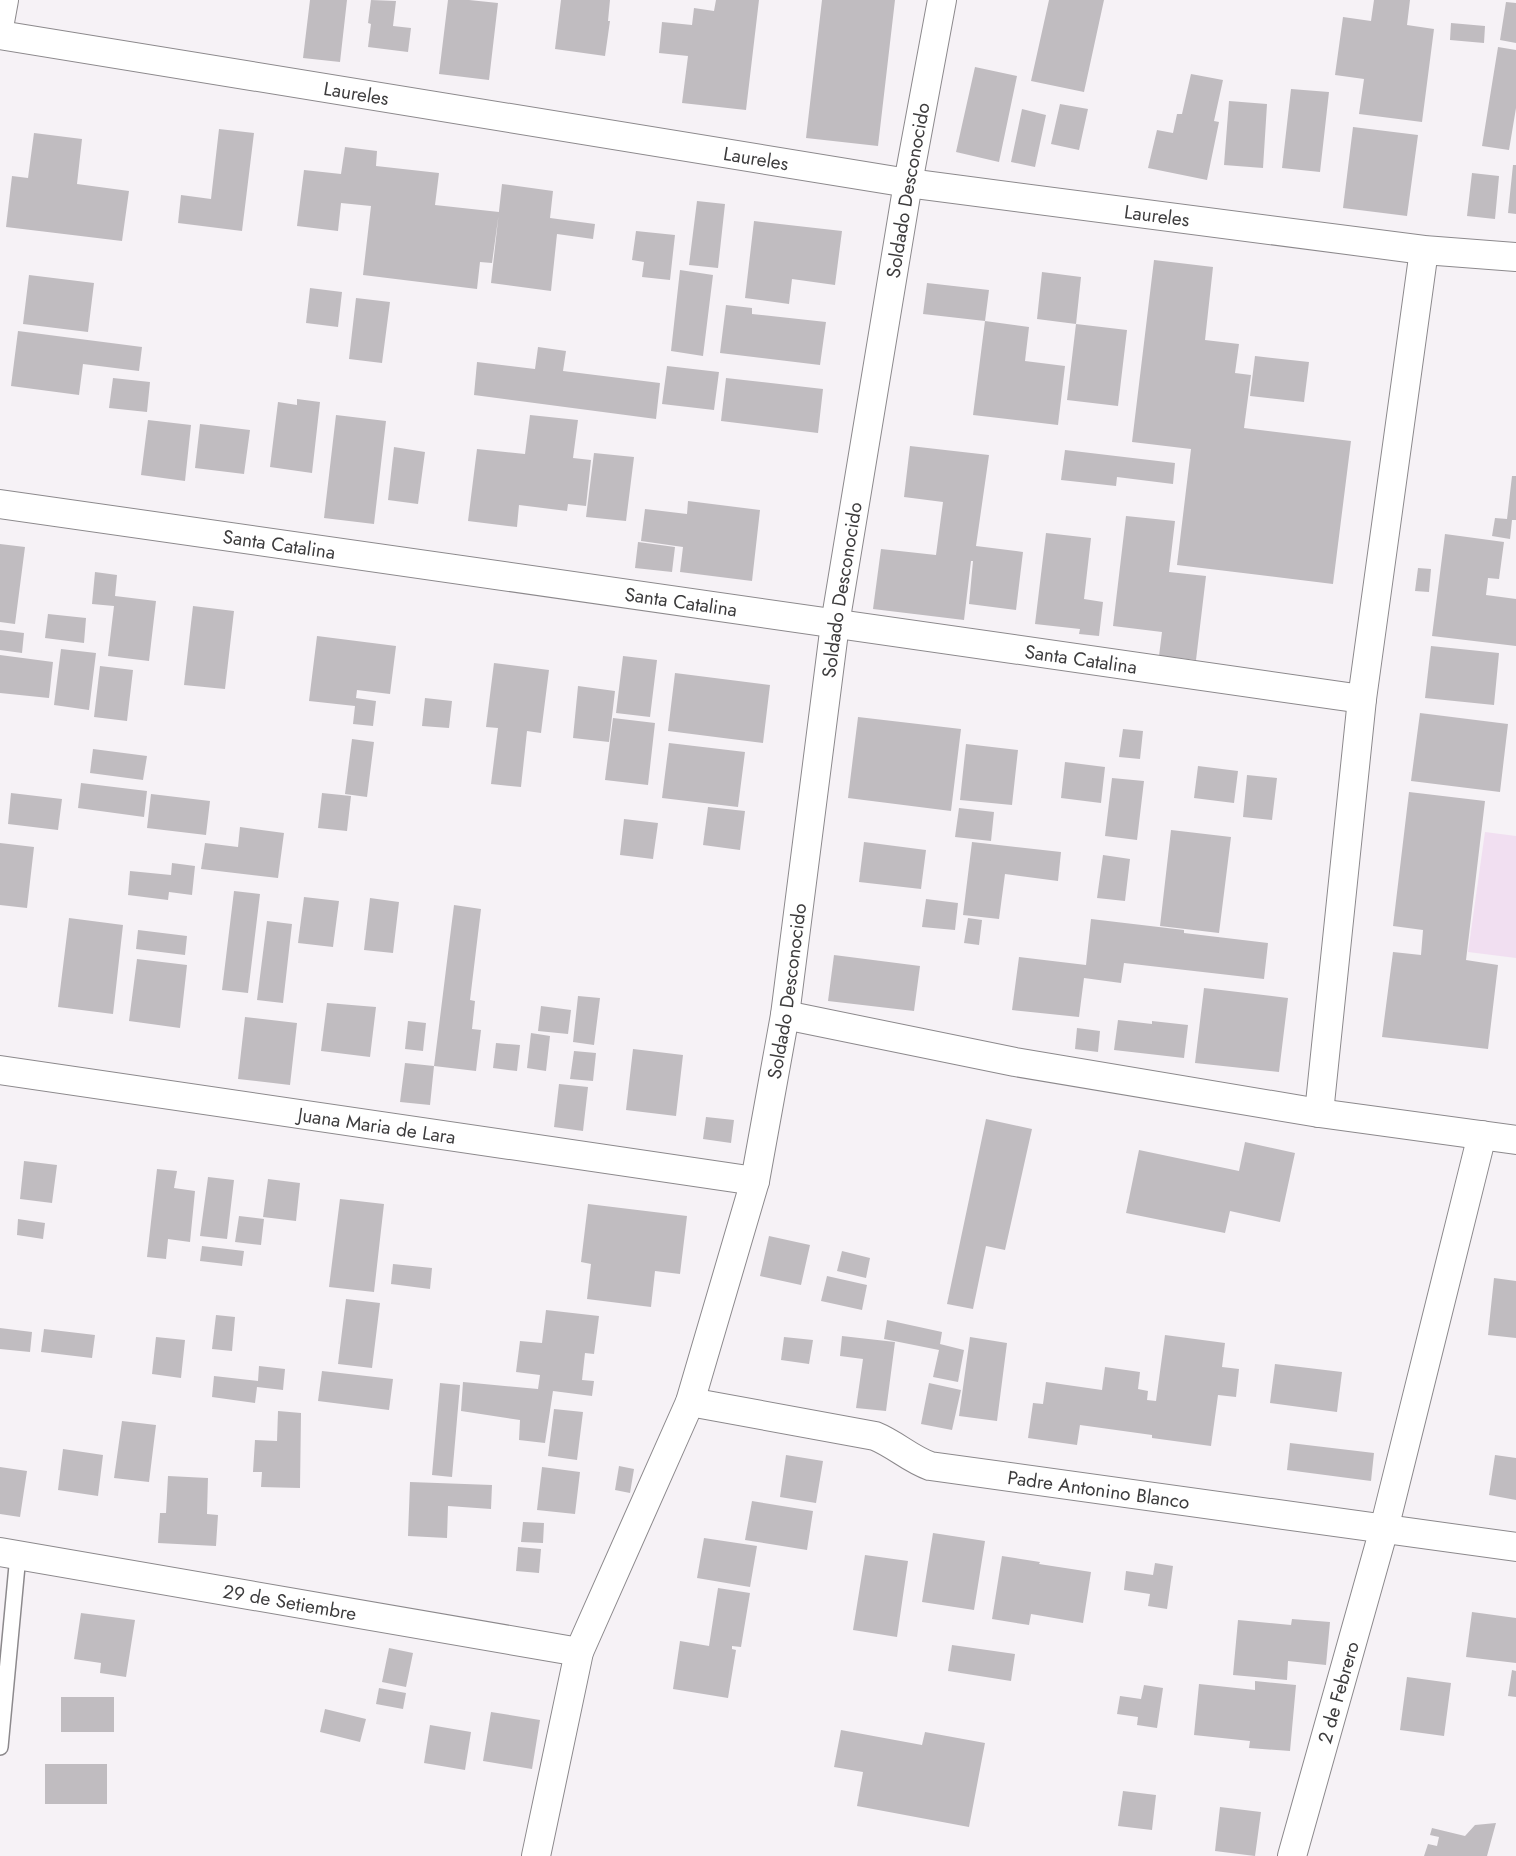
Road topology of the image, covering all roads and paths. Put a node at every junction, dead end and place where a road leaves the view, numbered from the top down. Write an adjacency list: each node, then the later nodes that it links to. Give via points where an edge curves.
1 (4, 0): 3 (street)
2 (942, 0): 5 (street, Soldado Desconocido)
3 (0, 22)
4 (0, 35): 5 (street, Laureles)
5 (908, 183): 6 (street, Laureles); 9 (street, Soldado Desconocido)
6 (1424, 250): 7 (street, Laureles); 10 (street)
7 (1516, 257)
8 (0, 504): 9 (street, Santa Catalina)
9 (835, 624): 10 (street, Santa Catalina); 11 (street, Soldado Desconocido)
10 (1362, 700): 13 (street)
11 (785, 1015): 13 (street, via 1015,1062); 16 (street, Soldado Desconocido)
12 (0, 1070): 16 (street, Juana Maria de Lara)
13 (1320, 1113): 14 (street)
14 (1482, 1135): 15 (street); 18 (street, 2 de Febrero)
15 (1516, 1140)
16 (755, 1181): 17 (street, Soldado Desconocido)
17 (690, 1402): 18 (street, Padre Antonino Blanco, via 875,1436 930,1466); 21 (street, Soldado Desconocido)
18 (1384, 1529): 19 (street, Padre Antonino Blanco); 24 (street, 2 de Febrero)
19 (1516, 1547)
20 (9, 1554): 21 (street, 29 de Setiembre); 22 (lane)
21 (579, 1652): 23 (street, Soldado Desconocido)
22 (0, 1747)
23 (536, 1856)
24 (1292, 1856)

